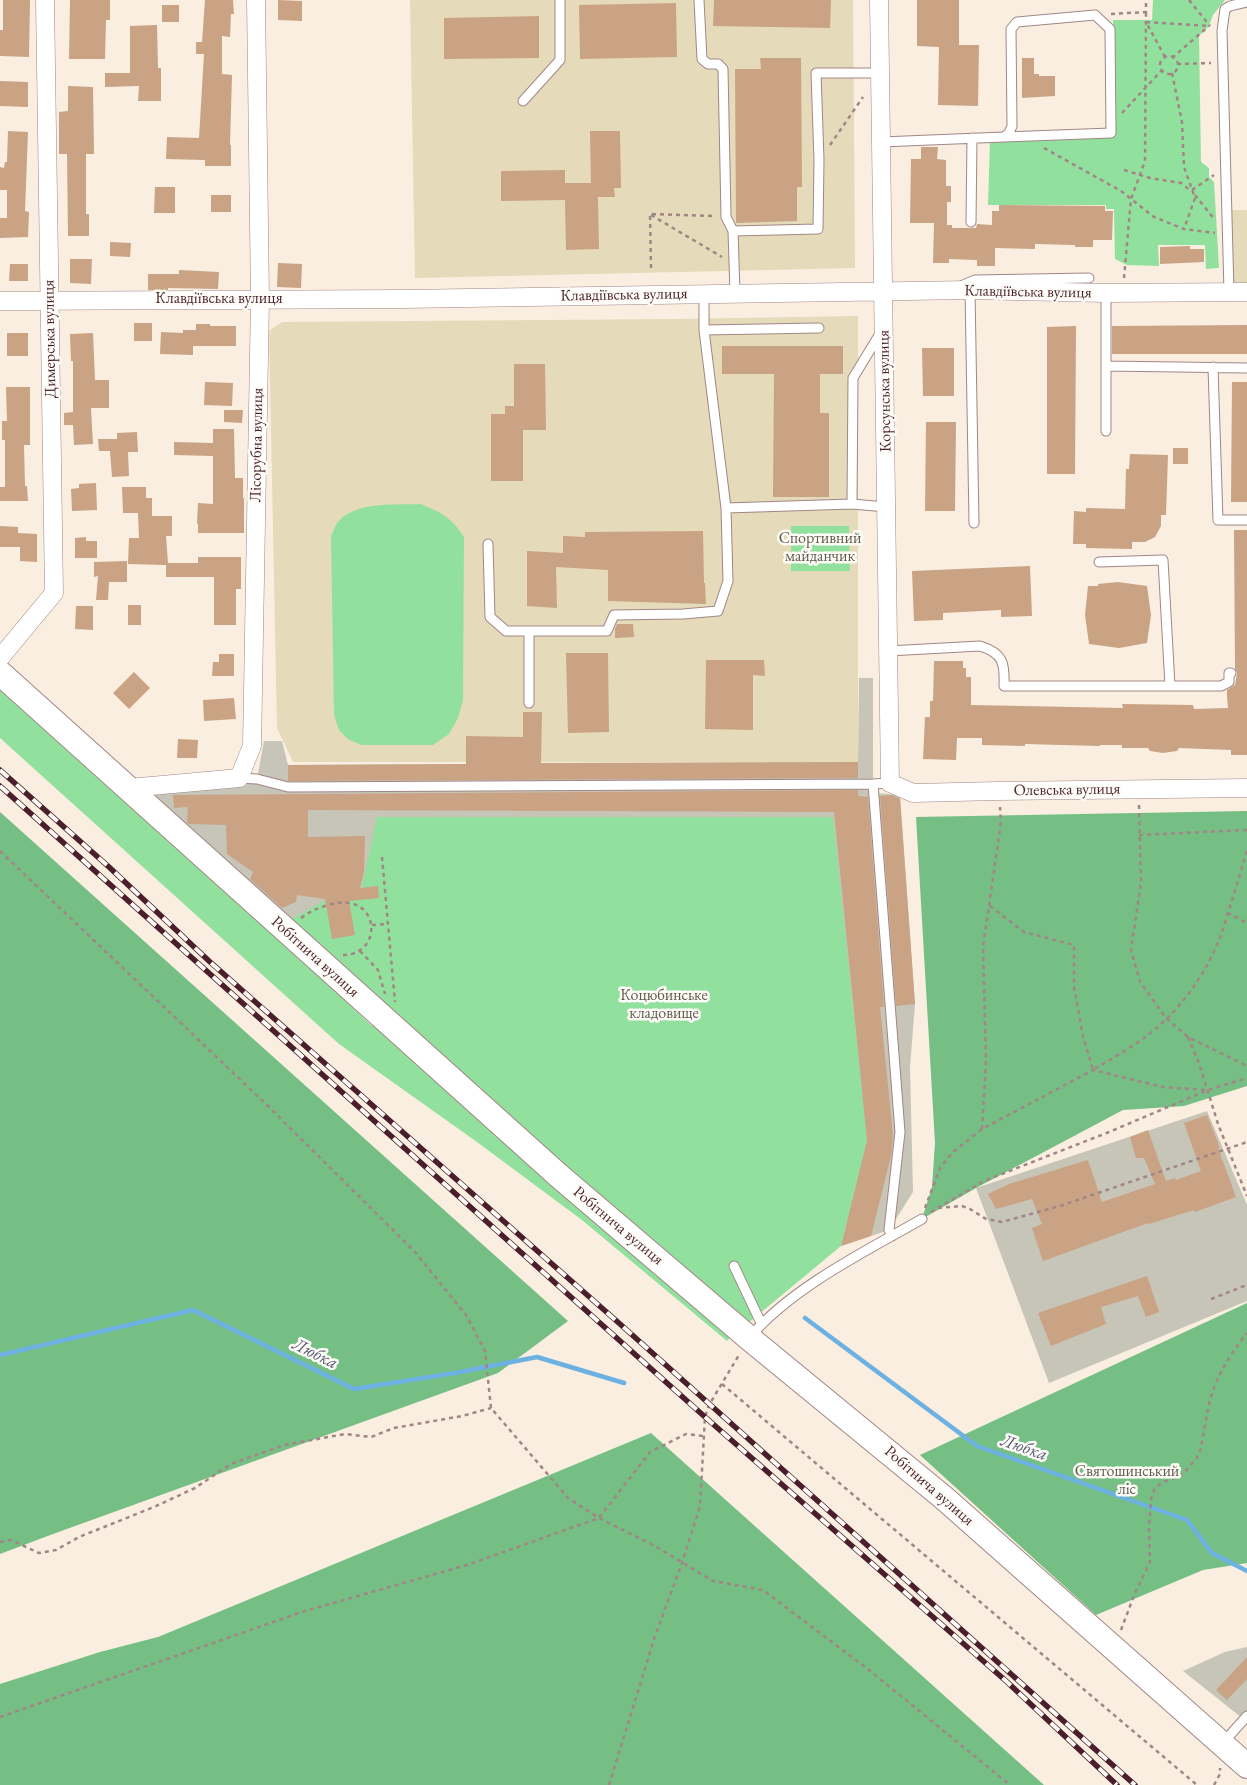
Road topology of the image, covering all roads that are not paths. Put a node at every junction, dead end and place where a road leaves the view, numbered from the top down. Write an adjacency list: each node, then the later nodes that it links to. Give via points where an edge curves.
1 (45, 0): 24 (street, Димерська вулиця)
2 (256, 0): 23 (street, Лісорубна вулиця)
3 (560, 0): 8 (lane, via 560,60)
4 (700, 0): 13 (lane, via 702,59 723,69 726,217)
5 (879, 0): 7 (street, Корсунська вулиця)
6 (1247, 2): 18 (lane, via 1225,9 1222,31)
7 (880, 73): 11 (street, Корсунська вулиця); 13 (lane, via 816,73 820,160 818,229)
8 (523, 101)
9 (1004, 137): 9 (lane, via 1012,126 1010,30 1017,22 1095,16 1110,30 1111,133); 10 (lane)
10 (972, 138): 11 (lane); 12 (lane)
11 (881, 142): 16 (street, Корсунська вулиця)
12 (971, 222)
13 (733, 231): 22 (lane)
14 (1089, 278): 17 (lane, via 974,280)
15 (970, 290): 17 (street, Клавдіївська вулиця); 20 (street, Клавдіївська вулиця); 37 (lane)
16 (883, 291): 17 (street, Клавдіївська вулиця); 22 (street, Клавдіївська вулиця); 27 (street, Корсунська вулиця)
17 (951, 291)
18 (1229, 292): 19 (street, Клавдіївська вулиця); 20 (street, Клавдіївська вулиця)
19 (1247, 292)
20 (1115, 293): 29 (lane)
21 (704, 294): 22 (street, Клавдіївська вулиця); 23 (street, Клавдіївська вулиця); 28 (lane)
22 (735, 294)
23 (260, 299): 24 (street, Клавдіївська вулиця); 47 (street, Лісорубна вулиця, via 252,746)
24 (49, 300): 25 (street, Клавдіївська вулиця); 42 (street, Димерська вулиця, via 54,593)
25 (0, 301)
26 (819, 328): 28 (lane)
27 (884, 328): 33 (lane, via 853,378); 34 (street, Корсунська вулиця)
28 (704, 330): 35 (lane)
29 (1106, 366): 30 (lane); 32 (lane)
30 (1213, 367): 31 (lane); 36 (lane, via 1218,520)
31 (1247, 368)
32 (1106, 431)
33 (852, 504): 34 (lane); 35 (lane)
34 (886, 507): 41 (street, Корсунська вулиця)
35 (726, 508): 40 (lane, via 728,581 718,611 614,614 608,631)
36 (1247, 520)
37 (974, 523)
38 (488, 544): 40 (lane, via 490,617 506,631)
39 (1099, 562): 45 (lane, via 1163,560)
40 (529, 631): 46 (lane)
41 (888, 651): 45 (lane, via 980,646 1000,657 1005,667 1004,686); 48 (street, Корсунська вулиця)
42 (0, 658)
43 (0, 673): 49 (street, Робітнича вулиця)
44 (1231, 673): 45 (lane, via 1228,682 1221,686)
45 (1170, 686)
46 (529, 703)
47 (239, 778): 48 (lane, via 257,778 288,786); 49 (street)
48 (881, 783): 50 (street, Олевська вулиця, via 913,793); 52 (lane, via 900,1132 889,1230)
49 (129, 788): 54 (street, Робітнича вулиця, via 558,1175)
50 (1247, 788)
51 (922, 1219): 52 (lane)
52 (892, 1236): 54 (lane, via 825,1275)
53 (734, 1266): 54 (lane)
54 (755, 1330): 56 (street, Робітнича вулиця)
55 (1247, 1716): 56 (lane)
56 (1222, 1745): 57 (street, Робітнича вулиця)
57 (1247, 1766)

